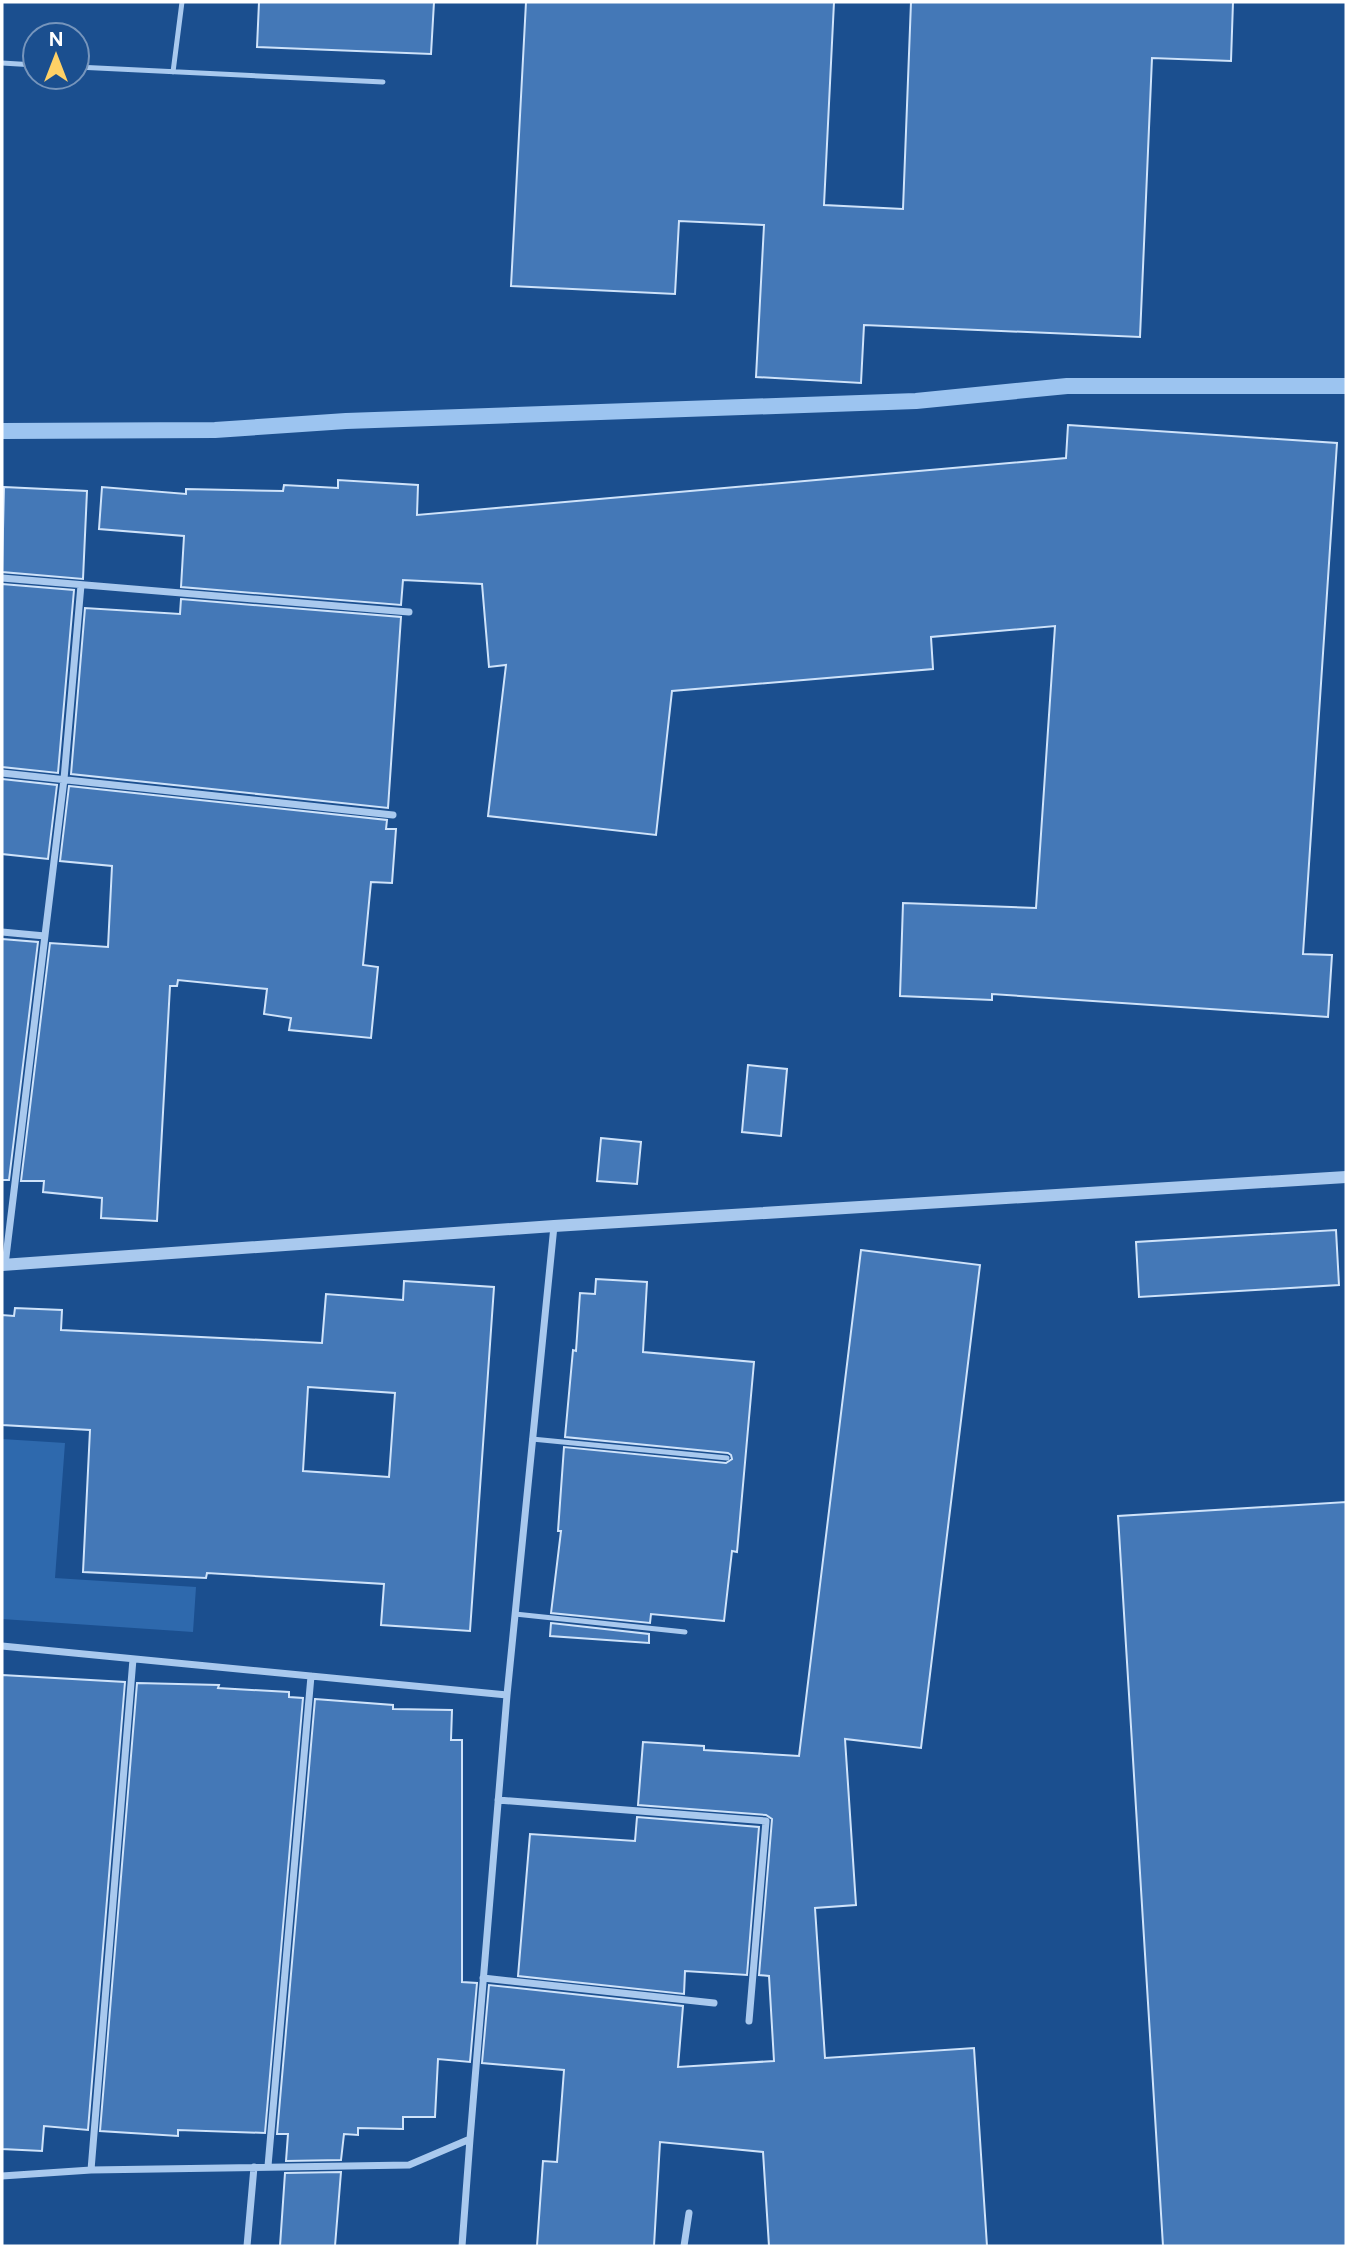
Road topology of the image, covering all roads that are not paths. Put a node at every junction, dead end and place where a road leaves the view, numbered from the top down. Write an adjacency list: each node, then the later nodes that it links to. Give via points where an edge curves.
1 (182, 2): 5 (lane)
2 (2, 63): 3 (lane)
3 (21, 64)
4 (91, 68): 5 (lane)
5 (173, 72): 6 (lane)
6 (383, 82)
7 (2, 578): 8 (street)
8 (81, 585): 9 (street); 11 (street)
9 (409, 612)
10 (2, 772): 11 (street)
11 (64, 779): 12 (street); 14 (street)
12 (393, 815)
13 (2, 932): 14 (street)
14 (45, 936): 17 (street)
15 (1346, 1177): 16 (street)
16 (554, 1226): 17 (street); 18 (street)
17 (4, 1265)
18 (533, 1439): 19 (lane); 20 (street)
19 (727, 1458)
20 (515, 1614): 21 (lane); 25 (street)
21 (685, 1632)
22 (2, 1646): 23 (street)
23 (133, 1659): 24 (street); 33 (street)
24 (311, 1676): 25 (street); 31 (street)
25 (507, 1695): 26 (street)
26 (498, 1800): 27 (street); 29 (street, via 766,1821)
27 (483, 1978): 28 (street); 30 (street)
28 (714, 2003)
29 (749, 2021)
30 (470, 2139): 31 (street, via 409,2165); 37 (street)
31 (268, 2166): 32 (street)
32 (254, 2167): 33 (street); 36 (street)
33 (91, 2170): 34 (street)
34 (2, 2176)
35 (689, 2213): 38 (street)
36 (247, 2246)
37 (462, 2246)
38 (684, 2246)

